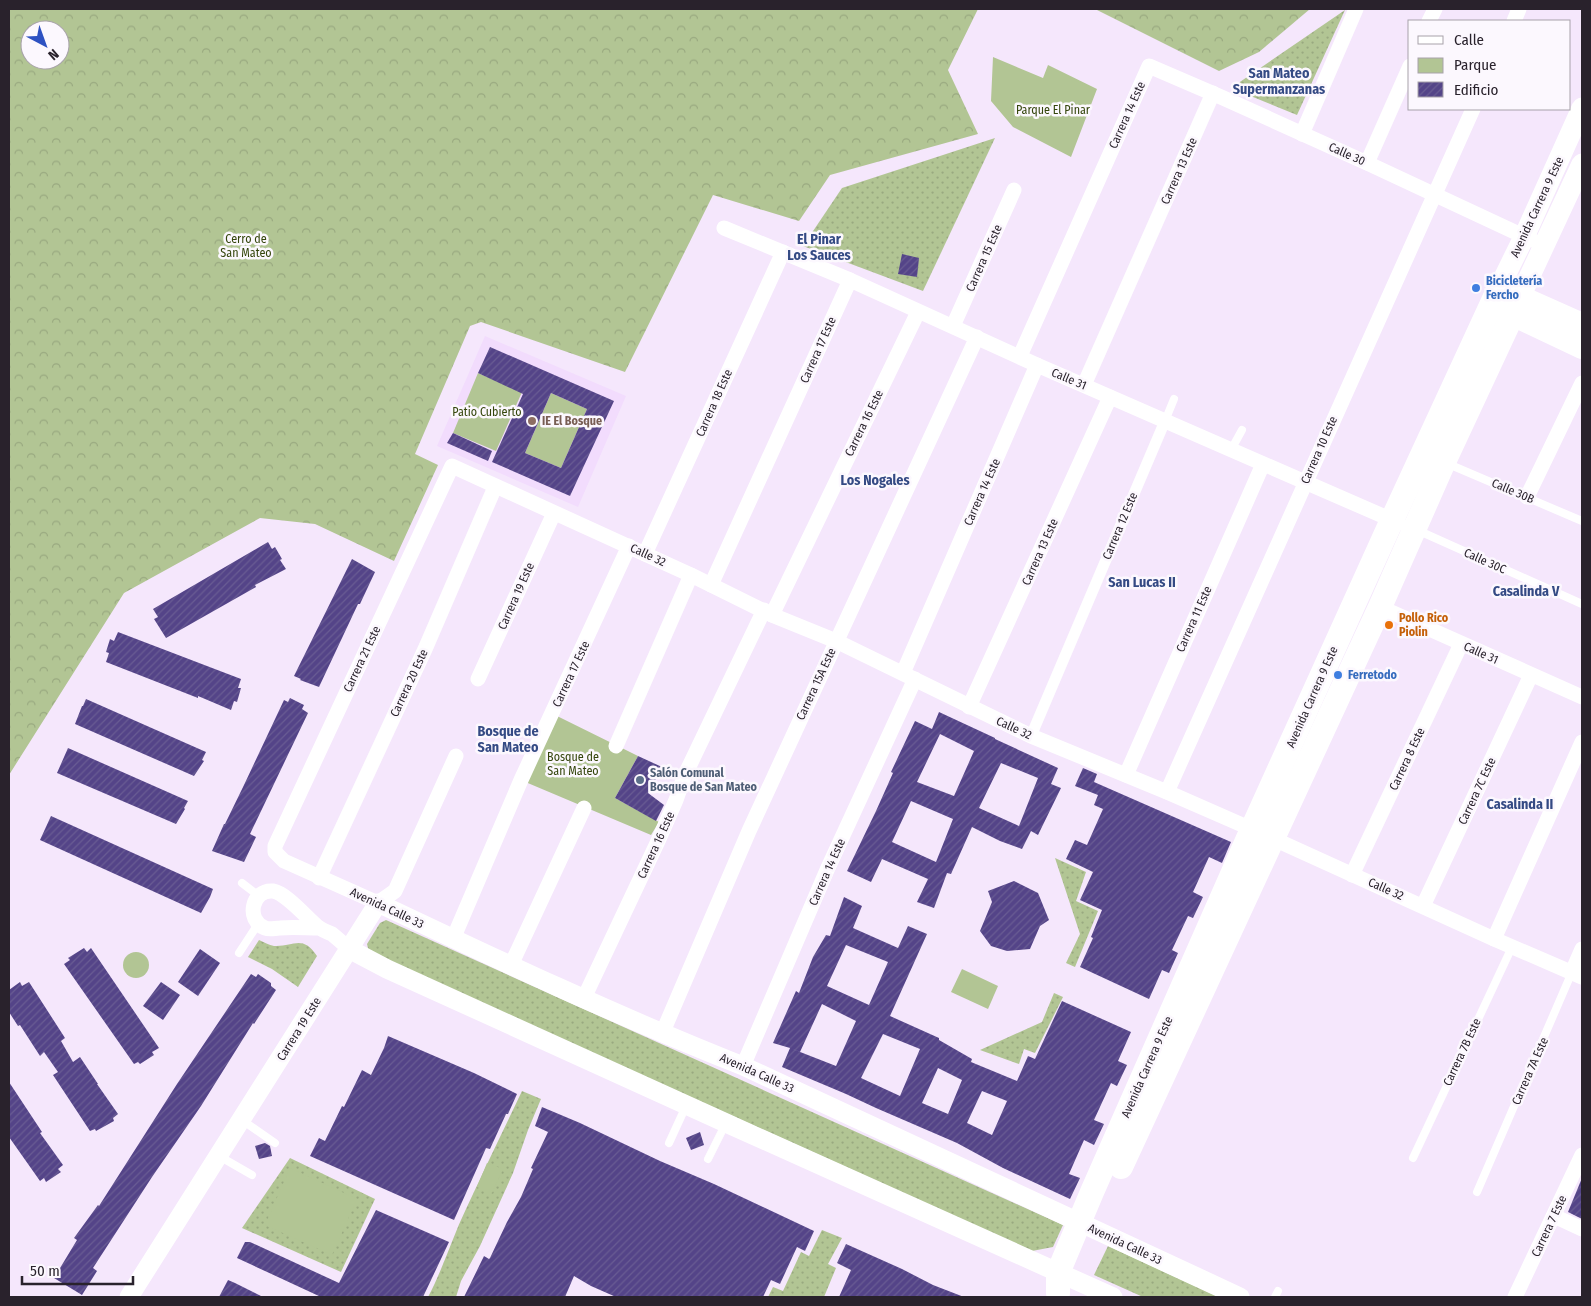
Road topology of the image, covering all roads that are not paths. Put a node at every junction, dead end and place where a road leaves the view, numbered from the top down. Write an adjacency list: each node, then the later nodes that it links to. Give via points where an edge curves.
1 (1356, 9): 7 (street)
2 (1149, 66): 4 (street, Calle 30); 23 (street, Carrera 14 Este)
3 (1408, 71): 8 (street)
4 (1213, 93): 7 (street, Calle 30); 26 (street, Carrera 13 Este)
5 (1582, 108): 13 (main road, Avenida Carrera 9 Este)
6 (1473, 110): 11 (street, Carrera 10 Este)
7 (1302, 134): 8 (street, Calle 30)
8 (1367, 163): 11 (street, Calle 30)
9 (1582, 164): 14 (main road, Avenida Carrera 9 Este)
10 (1014, 190): 20 (street, Carrera 15 Este)
11 (1434, 195): 13 (street, Calle 30); 35 (street, Carrera 10 Este)
12 (724, 228): 15 (street, Calle 31)
13 (1524, 237): 14 (street, Calle 30); 17 (main road, Avenida Carrera 9 Este)
14 (1544, 246): 17 (main road, Avenida Carrera 9 Este)
15 (783, 252): 16 (street, Calle 31); 43 (street, Carrera 18 Este)
16 (850, 280): 18 (street, Calle 31); 45 (street, Carrera 17 Este)
17 (1506, 301): 19 (main road); 22 (main road); 32 (main road, Avenida Carrera 9 Este); 39 (main road, Avenida Carrera 9 Este)
18 (918, 312): 20 (street, Calle 31); 48 (street, Carrera 16 Este)
19 (1582, 325)
20 (953, 326): 21 (street, Calle 31)
21 (977, 337): 23 (street, Calle 31); 49 (street, Carrera 15A Este)
22 (1582, 347)
23 (1020, 356): 24 (street, Calle 31)
24 (1037, 365): 26 (street, Calle 31); 52 (street, Carrera 14 Este)
25 (1582, 383): 37 (street)
26 (1084, 385): 27 (street, Calle 31)
27 (1110, 397): 29 (street, Calle 31); 55 (street, Carrera 13 Este)
28 (1174, 399): 29 (lane, Carrera 12 Este)
29 (1165, 421): 31 (street, Calle 31); 56 (street, Carrera 12 Este)
30 (1242, 430): 31 (lane)
31 (1232, 450): 33 (street, Calle 31)
32 (1444, 462): 37 (lane, Calle 30B); 41 (main road, Avenida Carrera 9 Este)
33 (1263, 464): 35 (street, Calle 31); 60 (street, Carrera 11 Este)
34 (452, 466): 36 (street, Calle 32); 64 (street, Carrera 21 Este, via 275,846)
35 (1305, 482): 39 (street, Calle 31); 61 (street, Carrera 10 Este)
36 (495, 487): 38 (street, Calle 32); 66 (street, Carrera 20 Este, via 426,647)
37 (1527, 497): 40 (lane, Calle 30B)
38 (554, 513): 42 (street, Calle 32); 53 (street, Carrera 19 Este)
39 (1392, 520): 41 (street, Calle 31); 63 (main road, Avenida Carrera 9 Este)
40 (1582, 521)
41 (1415, 530): 46 (lane, Calle 30C); 47 (main road, Avenida Carrera 9 Este)
42 (629, 546): 43 (street, Calle 32); 73 (street, Carrera 17 Este, via 521,780)
43 (646, 554): 44 (street, Calle 32)
44 (691, 575): 45 (street, Calle 32); 58 (street)
45 (711, 585): 48 (street, Calle 32)
46 (1582, 604)
47 (1380, 607): 50 (street, Calle 31); 63 (main road, Avenida Carrera 9 Este)
48 (768, 613): 49 (street, Calle 32); 81 (street, Carrera 16 Este, via 684,777 660,839)
49 (836, 641): 52 (street, Calle 32); 82 (street, Carrera 15A Este, via 749,830)
50 (1461, 644): 51 (street, Calle 31); 65 (street, Carrera 8 Este)
51 (1531, 675): 54 (street, Calle 31); 70 (street, Carrera 7C Este)
52 (909, 676): 55 (street, Calle 32); 83 (street, Carrera 14 Este)
53 (478, 680)
54 (1582, 697)
55 (970, 707): 56 (street, Calle 32)
56 (1030, 736): 60 (street, Calle 32)
57 (1582, 742): 74 (street)
58 (616, 746)
59 (456, 756): 69 (street, Carrera 19 Este, via 400,883 395,891)
60 (1126, 775): 61 (street, Calle 32)
61 (1167, 792): 63 (street, Calle 32)
62 (584, 808): 79 (street)
63 (1262, 834): 65 (street, Calle 32); 96 (main road, Avenida Carrera 9 Este)
64 (275, 852): 66 (street, Avenida Calle 33, via 284,862)
65 (1352, 875): 70 (street, Calle 32)
66 (319, 878): 69 (street, Avenida Calle 33)
67 (242, 883): 68 (lane)
68 (259, 896): 71 (street, via 252,909); 72 (street, via 273,891 287,898)
69 (378, 903): 73 (street, Avenida Calle 33); 76 (street, Carrera 19 Este)
70 (1423, 906): 74 (street, Calle 32)
71 (258, 924): 72 (street, via 267,930); 78 (lane)
72 (319, 928): 76 (street)
73 (453, 939): 79 (street, Avenida Calle 33)
74 (1494, 939): 75 (street, Calle 32)
75 (1512, 947): 80 (street, Calle 32); 91 (lane, Carrera 7B Este)
76 (349, 949): 84 (street); 85 (street, Carrera 19 Este)
77 (1582, 949): 80 (street, Carrera 7A Este)
78 (239, 953)
79 (511, 965): 81 (street, Avenida Calle 33)
80 (1577, 975): 94 (lane, Carrera 7A Este, via 1567,988)
81 (584, 998): 82 (street, Avenida Calle 33)
82 (662, 1034): 83 (street, Avenida Calle 33)
83 (742, 1066): 96 (street, Avenida Calle 33)
84 (686, 1105): 86 (street); 88 (lane)
85 (241, 1119): 87 (lane); 89 (street, Carrera 19 Este)
86 (726, 1123): 92 (lane); 98 (street)
87 (275, 1143)
88 (669, 1143)
89 (218, 1155): 93 (lane); 99 (street, Carrera 19 Este)
90 (1582, 1157): 95 (street, Carrera 7 Este)
91 (1413, 1158)
92 (708, 1159)
93 (252, 1175)
94 (1477, 1192)
95 (1554, 1216): 97 (street); 102 (street, Carrera 7 Este)
96 (1086, 1226): 98 (main road, Avenida Carrera 9 Este); 101 (street, Avenida Calle 33)
97 (1582, 1229)
98 (1061, 1285): 100 (street)
99 (129, 1297)
100 (1113, 1297)
101 (1240, 1297)
102 (1515, 1297)

